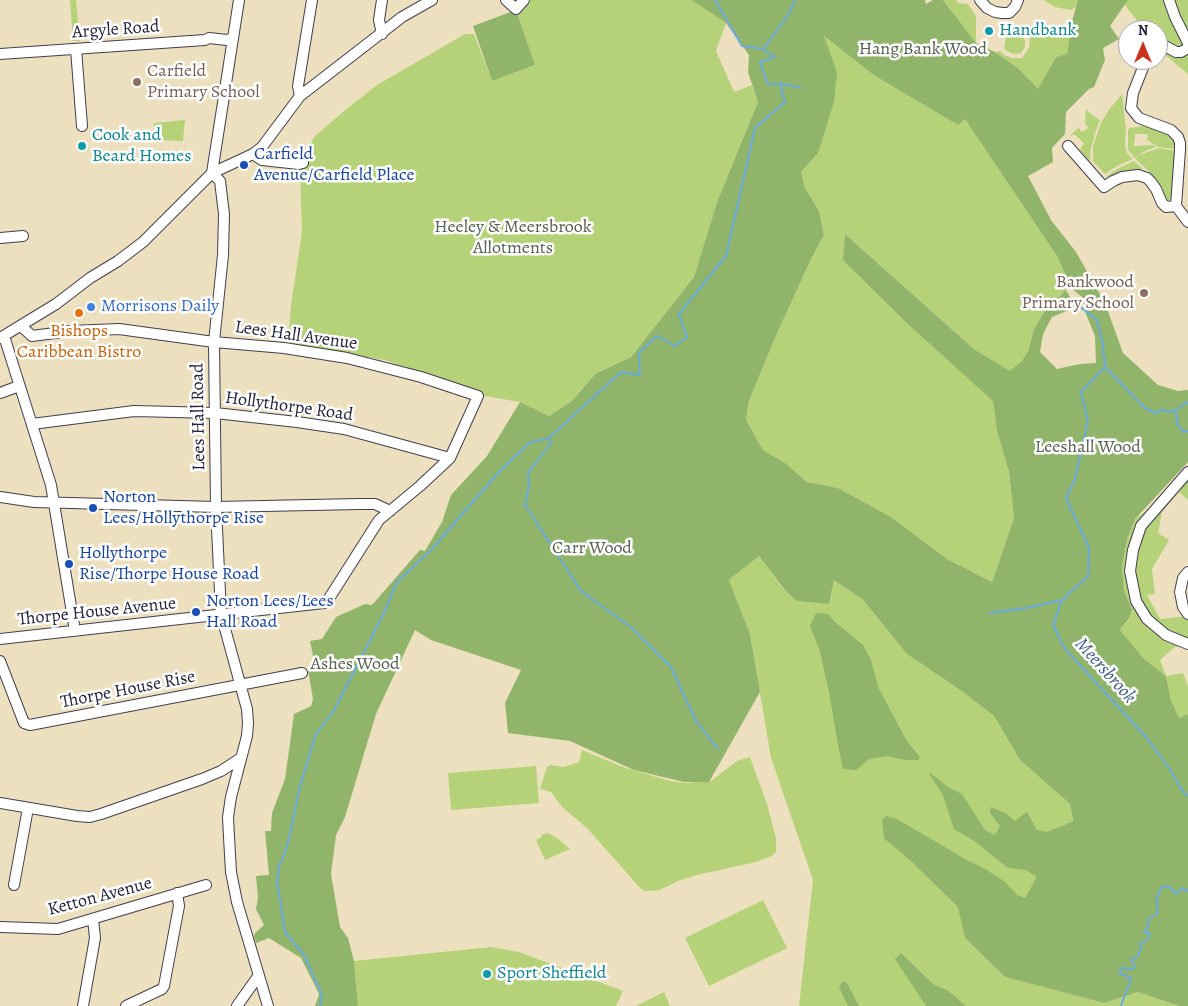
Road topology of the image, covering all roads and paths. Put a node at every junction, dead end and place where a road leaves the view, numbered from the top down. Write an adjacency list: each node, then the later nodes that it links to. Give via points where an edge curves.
1 (239, 0): 12 (street)
2 (312, 0): 19 (street, via 298,86)
3 (382, 0): 11 (street, via 379,20)
4 (432, 0): 11 (street, via 408,13)
5 (506, 0): 6 (street, via 516,8)
6 (524, 0)
7 (980, 0): 8 (street, via 987,8 1002,13 1009,13)
8 (1018, 0)
9 (1169, 0): 10 (street)
10 (1185, 32): 13 (street)
11 (382, 34): 19 (street)
12 (233, 38): 16 (street, Argyle Road); 24 (street)
13 (1188, 44)
14 (1168, 48): 15 (street, via 1176,52)
15 (1188, 48)
16 (76, 49): 17 (street, Argyle Road); 20 (street)
17 (0, 54)
18 (1142, 70): 25 (street, via 1133,92 1131,108 1139,118 1171,130 1180,143)
19 (300, 96): 22 (street, via 262,147)
20 (82, 126)
21 (1068, 146): 25 (street, via 1104,187 1122,177 1138,175 1151,182 1162,204)
22 (253, 154): 23 (street, via 262,160); 24 (street)
23 (303, 162)
24 (212, 173): 29 (street, via 143,242); 31 (street, Lees Hall Road, via 220,181 224,214)
25 (1176, 206): 26 (street)
26 (1188, 222)
27 (23, 236): 28 (street)
28 (0, 238)
29 (21, 326): 30 (street); 31 (street, Lees Hall Avenue, via 32,336 119,330)
30 (2, 337): 32 (street)
31 (214, 342): 34 (street, Lees Hall Avenue, via 347,358); 35 (street, Lees Hall Road)
32 (19, 386): 33 (street); 36 (street)
33 (0, 393)
34 (478, 396): 37 (street, Thorpe House Avenue)
35 (215, 412): 36 (street, Hollythorpe Road, via 134,411); 37 (street, Hollythorpe Road, via 344,429); 41 (street, Lees Hall Road)
36 (32, 424): 40 (street, via 44,458)
37 (450, 458): 42 (street, Thorpe House Avenue)
38 (1188, 472): 48 (street, via 1141,526 1132,550 1130,571 1136,601 1147,619 1166,635)
39 (0, 497): 40 (street)
40 (53, 501): 41 (street); 46 (street)
41 (216, 507): 42 (street, via 375,504); 44 (street, Lees Hall Road)
42 (390, 511): 44 (street, Thorpe House Avenue, via 378,520 324,604)
43 (1188, 572): 45 (street, via 1180,592 1180,600)
44 (221, 614): 46 (street, Thorpe House Avenue); 51 (street, Lees Hall Road)
45 (1188, 614)
46 (75, 631): 47 (street, Thorpe House Avenue)
47 (0, 639)
48 (1188, 644)
49 (0, 661): 51 (street, Thorpe House Rise, via 24,722 30,725)
50 (302, 673): 51 (street, Thorpe House Rise)
51 (240, 685): 52 (street, Lees Hall Road, via 248,724)
52 (241, 758): 54 (street, via 202,779 101,814 77,816); 60 (street, Lees Hall Road, via 230,807 231,872)
53 (0, 803): 54 (street)
54 (28, 808): 55 (street)
55 (14, 885)
56 (206, 885): 57 (street, Ketton Avenue)
57 (177, 894): 58 (street, Ketton Avenue); 62 (street, via 179,906 164,986)
58 (93, 919): 59 (street, Ketton Avenue, via 55,929); 61 (street, via 96,938)
59 (0, 927)
60 (259, 975): 63 (street); 64 (street, Lees Hall Road)
61 (83, 1006)
62 (126, 1006)
63 (237, 1006)
64 (268, 1006)

